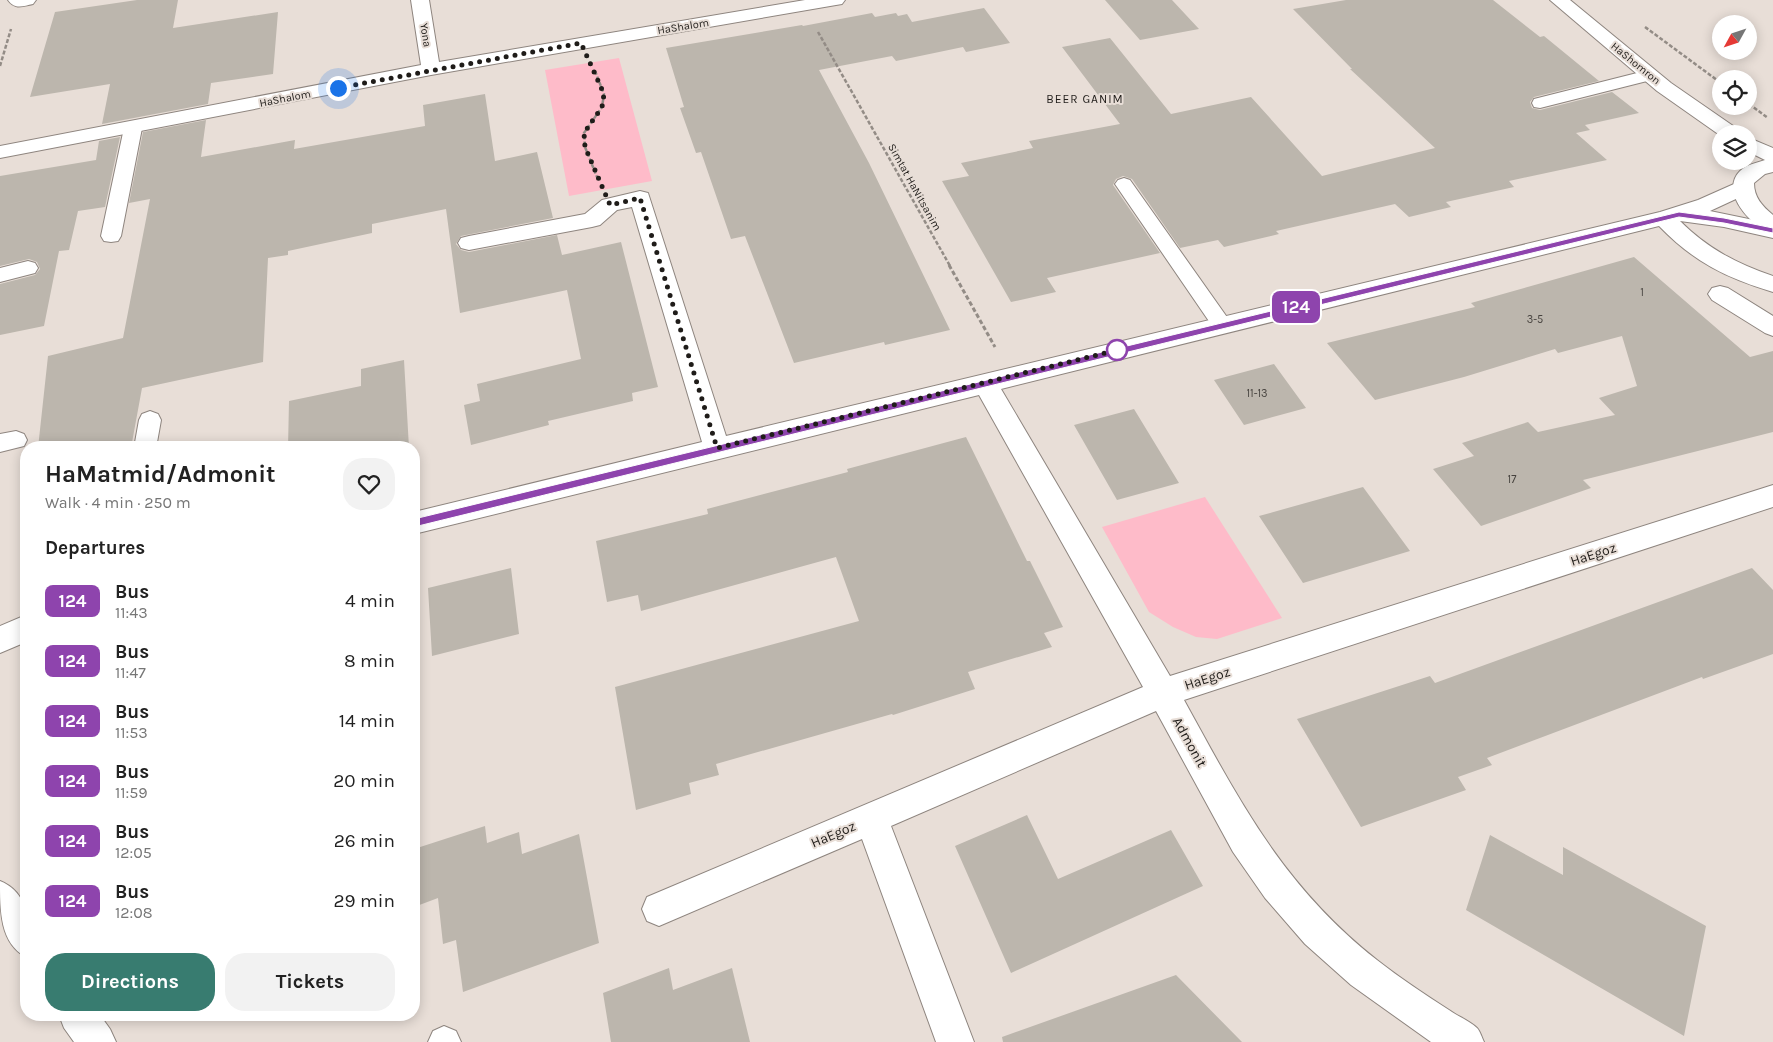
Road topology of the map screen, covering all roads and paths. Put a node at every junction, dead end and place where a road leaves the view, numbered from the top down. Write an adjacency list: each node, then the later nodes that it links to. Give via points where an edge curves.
1 (420, 0): 10 (street, Yona)
2 (836, 0): 5 (street, HaShalom)
3 (1559, 0): 11 (street, HaShomron)
4 (21, 1): 9 (path)
5 (803, 6): 6 (street, HaShalom); 36 (path, Simtat HaNitsanim)
6 (734, 8): 8 (street, HaShalom)
7 (1638, 22): 12 (path)
8 (581, 43): 10 (street, HaShalom); 24 (path, via 604,94 602,107 584,133 585,147)
9 (0, 66)
10 (431, 69): 17 (street, HaShalom)
11 (1649, 75): 13 (lane); 16 (street, HaShomron)
12 (1712, 77)
13 (1540, 102)
14 (1757, 110): 15 (path)
15 (1773, 122)
16 (1717, 125)
17 (133, 128): 19 (street, HaShalom); 28 (lane)
18 (1757, 148): 20 (street)
19 (0, 152)
20 (1773, 156)
21 (1773, 165): 22 (street)
22 (1745, 174): 25 (street, via 1727,196); 26 (street, via 1743,192 1749,204)
23 (1124, 184): 34 (lane)
24 (610, 205): 29 (street, via 592,220); 39 (street, via 640,198)
25 (1671, 216): 27 (street, via 1724,220); 32 (street, via 1689,244 1707,258 1739,274); 34 (street)
26 (1773, 226)
27 (1773, 231)
28 (111, 236)
29 (469, 244)
30 (28, 268): 31 (lane)
31 (0, 275)
32 (1773, 284)
33 (1720, 294): 35 (street)
34 (1222, 325): 36 (street)
35 (1773, 327)
36 (998, 379): 39 (street); 44 (street, Admonit)
37 (150, 420): 38 (lane)
38 (146, 441)
39 (717, 448): 41 (street)
40 (1773, 496): 44 (street, HaEgoz)
41 (420, 522)
42 (20, 631): 43 (street)
43 (0, 640)
44 (1163, 692): 45 (street, HaEgoz); 52 (street, Admonit, via 1240,834 1278,887 1318,932 1370,977)
45 (870, 818): 47 (street, HaEgoz); 51 (street)
46 (0, 898): 48 (street)
47 (659, 909)
48 (20, 930)
49 (82, 1021): 50 (street)
50 (98, 1042)
51 (955, 1042)
52 (1465, 1042)

